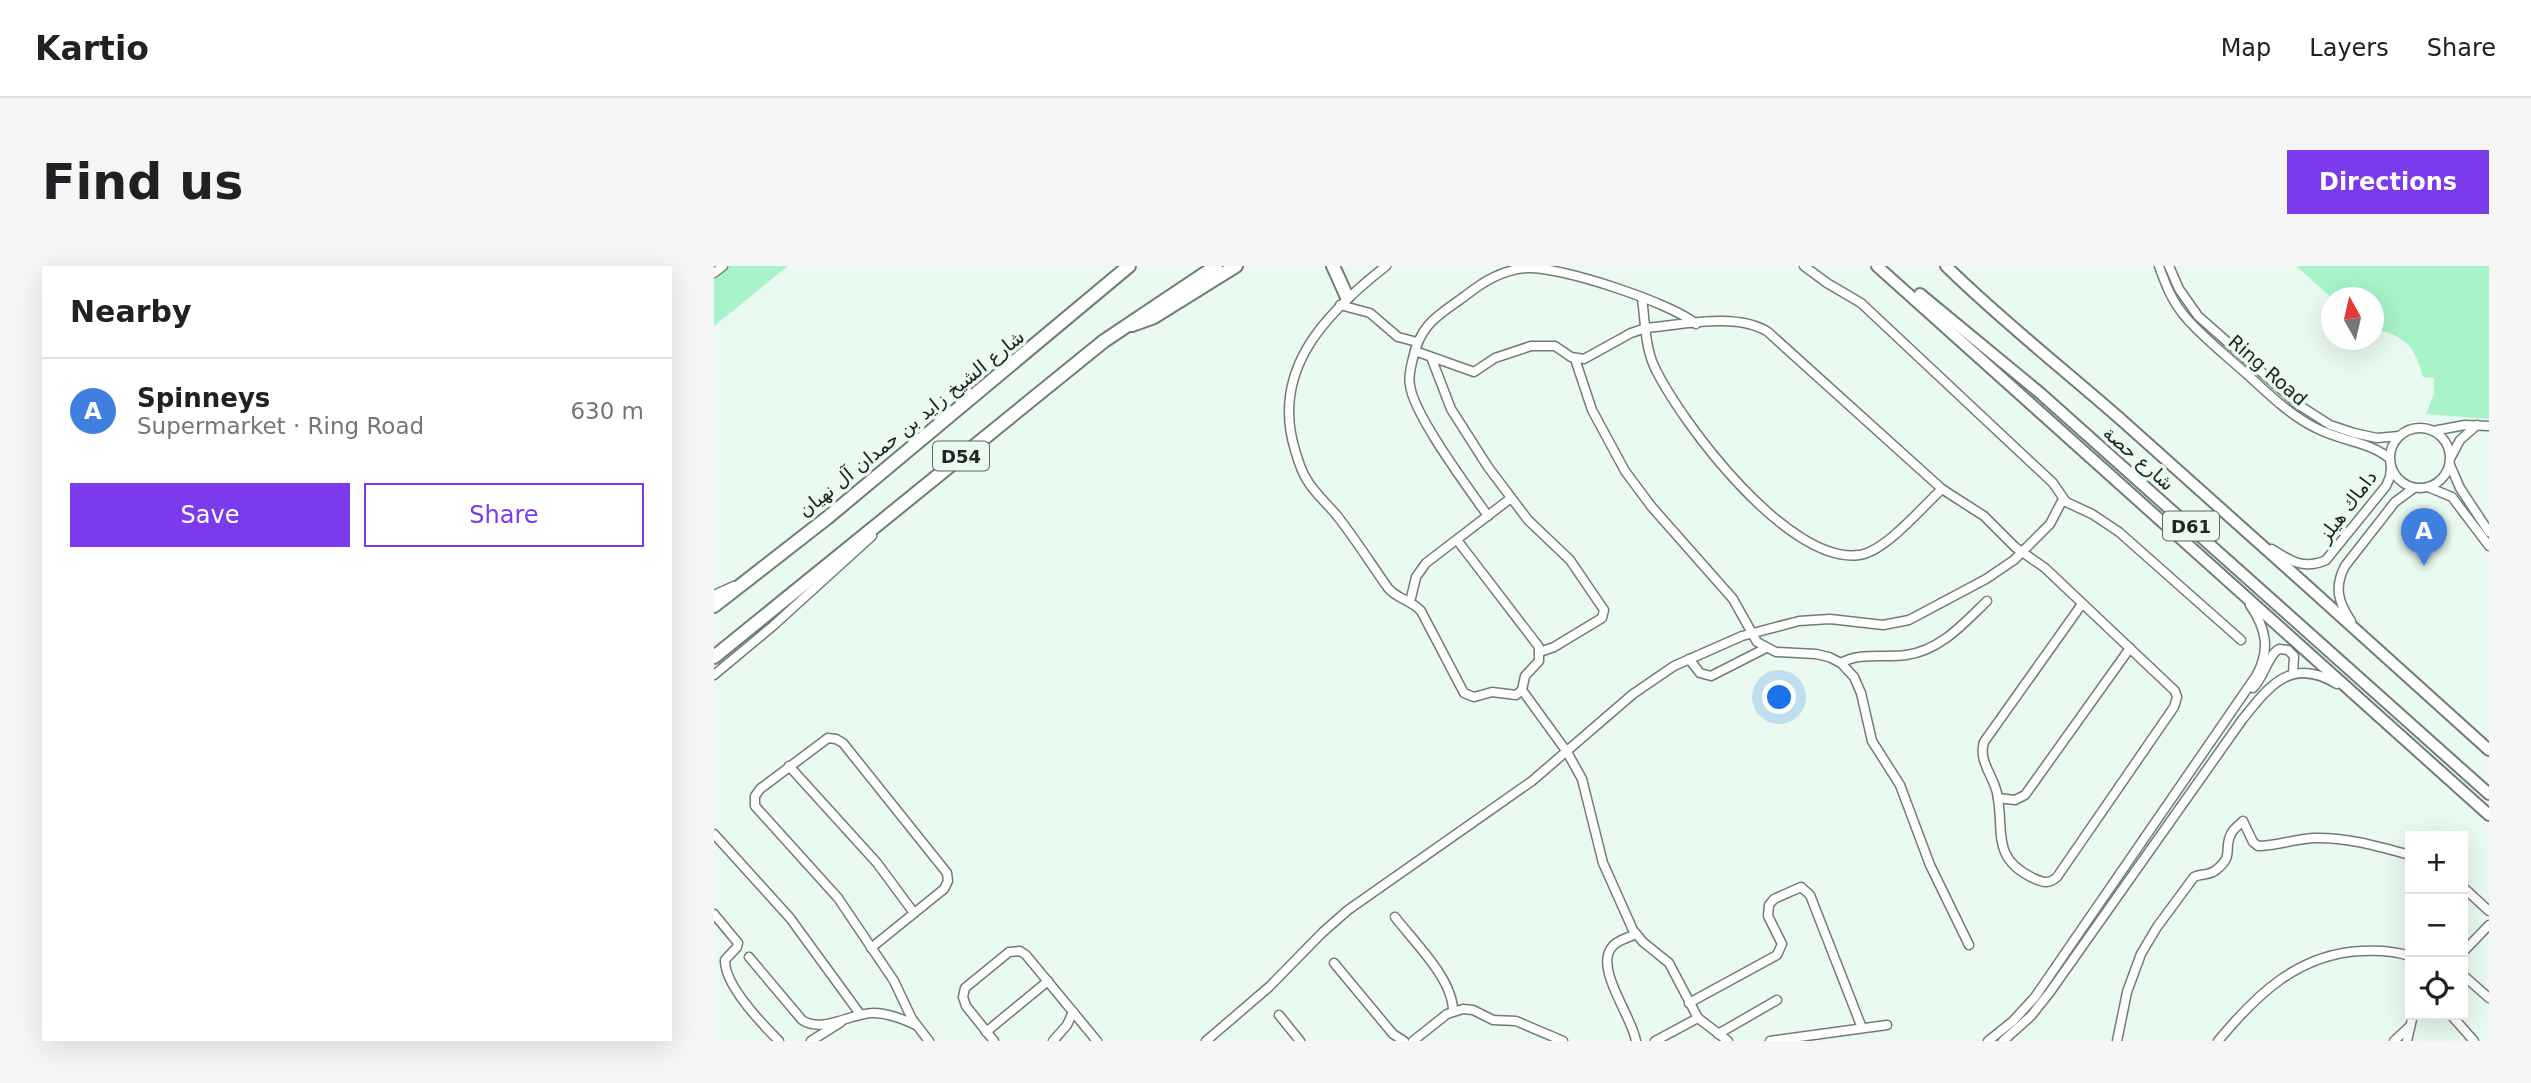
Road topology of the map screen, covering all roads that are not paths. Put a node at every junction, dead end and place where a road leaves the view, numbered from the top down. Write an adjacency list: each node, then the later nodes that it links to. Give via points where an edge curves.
1 (723, 266): 13 (street)
2 (1129, 266): 44 (highway, شارع الشيخ زايد بن حمدان آل نهيان / D54, via 827,518)
3 (1216, 266): 17 (highway, D54)
4 (1236, 266): 17 (highway, via 1149,320)
5 (1333, 266): 15 (highway)
6 (1386, 266): 15 (street)
7 (1804, 266): 33 (street, via 1861,303 2053,483)
8 (1877, 266): 45 (main road)
9 (1886, 266): 70 (main road, شارع حصة / D61, via 2040,393)
10 (1946, 266): 38 (main road, شارع حصة / D61)
11 (2159, 266): 27 (street, Ring Road, via 2182,313 2287,409 2329,435 2373,447)
12 (2169, 266): 26 (street, Ring Road, via 2198,316 2299,405 2330,425 2354,433)
13 (714, 273)
14 (1642, 298): 16 (street, via 1677,310); 18 (street); 19 (street, via 1558,271 1519,269 1486,281 1447,307 1431,320)
15 (1344, 301): 19 (street, via 1370,313); 48 (street, via 1295,371 1289,407 1292,441 1312,488 1340,519 1391,592)
16 (1696, 324): 18 (street); 31 (street, via 1738,321 1769,332)
17 (1125, 326): 25 (highway, D54)
18 (1646, 328): 21 (street, via 1587,358); 31 (street, via 1655,368 1711,454 1756,501 1813,546 1851,556 1872,551)
19 (1416, 346): 20 (street); 34 (street, via 1409,379 1414,399)
20 (1431, 357): 21 (street, via 1474,372 1495,358 1531,346 1555,346); 32 (street, via 1451,409)
21 (1575, 359): 51 (street, via 1592,410 1625,471 1732,599)
22 (2477, 425): 23 (street); 24 (street); 28 (street, via 2460,440)
23 (2489, 426)
24 (2433, 431): 26 (street, via 2416,428); 28 (street, via 2446,443)
25 (991, 432): 57 (highway, D54); 61 (street)
26 (2399, 436): 27 (street)
27 (2390, 462): 30 (street, via 2403,484); 35 (street, داماك هيلز, via 2388,482)
28 (2450, 463): 29 (street, via 2438,483); 37 (street, via 2460,488)
29 (2428, 487): 30 (street); 41 (street, via 2452,497)
30 (2414, 488): 36 (street, داماك هيلز, via 2400,496)
31 (1942, 489): 43 (street, via 1984,516)
32 (1511, 498): 34 (street); 56 (street, via 1570,560 1604,610 1602,618)
33 (2063, 499): 43 (street, via 2050,524); 53 (street, via 2119,532)
34 (1488, 516): 39 (street)
35 (2361, 517): 36 (street, via 2369,520); 40 (street, داماك هيلز)
36 (2372, 531): 42 (street, داماك هيلز)
37 (2489, 532)
38 (2249, 533): 40 (street, داماك هيلز, via 2290,561 2304,565 2326,559); 52 (main road, شارع حصة / D61)
39 (1457, 540): 48 (street, via 1419,572); 56 (street)
40 (2343, 540): 42 (street, via 2347,549)
41 (2489, 546)
42 (2357, 550): 52 (street, داماك هيلز, via 2340,576 2338,598)
43 (2022, 552): 49 (street); 51 (street, via 1986,579 1901,623 1810,620)
44 (743, 582): 46 (street); 50 (highway, شارع الشيخ زايد بن حمدان آل نهيان / D54)
45 (2240, 591): 63 (street, via 2260,620 2266,645 2262,664); 64 (main road)
46 (714, 594)
47 (1987, 601): 59 (street, via 1948,638 1924,650)
48 (1410, 602): 62 (street, via 1424,615 1466,695 1497,692 1513,696)
49 (2081, 604): 55 (street); 71 (street, via 1984,742 1982,758)
50 (714, 607)
51 (1751, 633): 54 (street); 58 (street)
52 (2364, 639): 67 (main road, شارع حصة / D61)
53 (2241, 640)
54 (1766, 648): 58 (street, via 1711,676 1700,673); 59 (street, via 1816,654)
55 (2130, 648): 71 (street, via 2025,795 2015,800); 71 (street, via 2172,686 2176,700 2053,881 2044,883 2022,872 2007,857 1999,837)
56 (1540, 652): 62 (street)
57 (714, 657)
58 (1689, 659): 68 (street, via 1646,684)
59 (1841, 663): 82 (street, via 1858,683 1872,741 1900,785 1930,865)
60 (2293, 674): 63 (street, via 2293,654 2277,650 2261,679); 64 (street, via 2321,676); 66 (street, via 2268,688)
61 (714, 675)
62 (1522, 690): 68 (street)
63 (2243, 696): 65 (street)
64 (2361, 698): 72 (main road)
65 (2232, 713): 66 (street); 123 (street, via 2035,997)
66 (2242, 720): 124 (street, via 2050,992)
67 (2489, 750)
68 (1567, 752): 81 (street, via 1587,794 1603,863); 114 (street, via 1336,920)
69 (789, 766): 77 (street, via 877,863); 77 (street, via 824,740 844,743 947,873 944,889); 84 (street, via 756,793 756,810 831,890)
70 (2489, 794)
71 (1998, 798)
72 (2489, 814)
73 (714, 834): 95 (street, via 798,928)
74 (2405, 854): 125 (street, via 2329,838 2258,846 2243,821 2230,835 2224,863 2214,872 2194,877 2148,942 2127,992)
75 (2468, 892): 76 (street)
76 (2489, 911)
77 (914, 913): 84 (street)
78 (714, 914): 108 (street, via 738,944 725,960 729,976)
79 (1395, 918): 93 (street, via 1446,982)
80 (2489, 925): 83 (street)
81 (1636, 934): 92 (street, via 1669,963); 119 (street, via 1615,944 1606,960)
82 (1969, 945)
83 (2468, 947)
84 (871, 948): 102 (street)
85 (2405, 955): 126 (street, via 2358,951 2309,962 2272,985)
86 (748, 957): 101 (street)
87 (1334, 963): 116 (street)
88 (2468, 979): 90 (street)
89 (1048, 981): 94 (street); 106 (street); 106 (street, via 1027,955 1016,950 968,984 964,1002)
90 (2489, 998)
91 (1777, 1000): 107 (street)
92 (1689, 1003): 98 (street); 105 (street, via 1777,955 1782,944 1768,916 1769,905 1801,887 1810,895)
93 (1453, 1010): 117 (street); 118 (street, via 1468,1009 1493,1020 1516,1021)
94 (1073, 1012): 112 (street); 113 (street)
95 (860, 1014): 97 (street); 102 (street, via 884,1014)
96 (1279, 1015): 115 (street)
97 (846, 1018): 101 (street, via 818,1026); 109 (street)
98 (1698, 1018): 107 (street); 120 (street)
99 (2411, 1020): 104 (street)
100 (2455, 1020): 129 (street)
101 (806, 1023): 109 (street)
102 (916, 1025): 110 (street)
103 (1887, 1025): 105 (street)
104 (2409, 1027): 127 (street); 128 (street)
105 (1863, 1028): 122 (street)
106 (986, 1032): 111 (street)
107 (1718, 1034): 121 (street)
108 (779, 1041)
109 (810, 1041)
110 (929, 1041)
111 (994, 1041)
112 (1053, 1041)
113 (1097, 1041)
114 (1206, 1041)
115 (1300, 1041)
116 (1404, 1041)
117 (1413, 1041)
118 (1563, 1041)
119 (1636, 1041)
120 (1655, 1041)
121 (1728, 1041)
122 (1770, 1041)
123 (1989, 1041)
124 (2003, 1041)
125 (2118, 1041)
126 (2218, 1041)
127 (2395, 1041)
128 (2407, 1041)
129 (2474, 1041)

